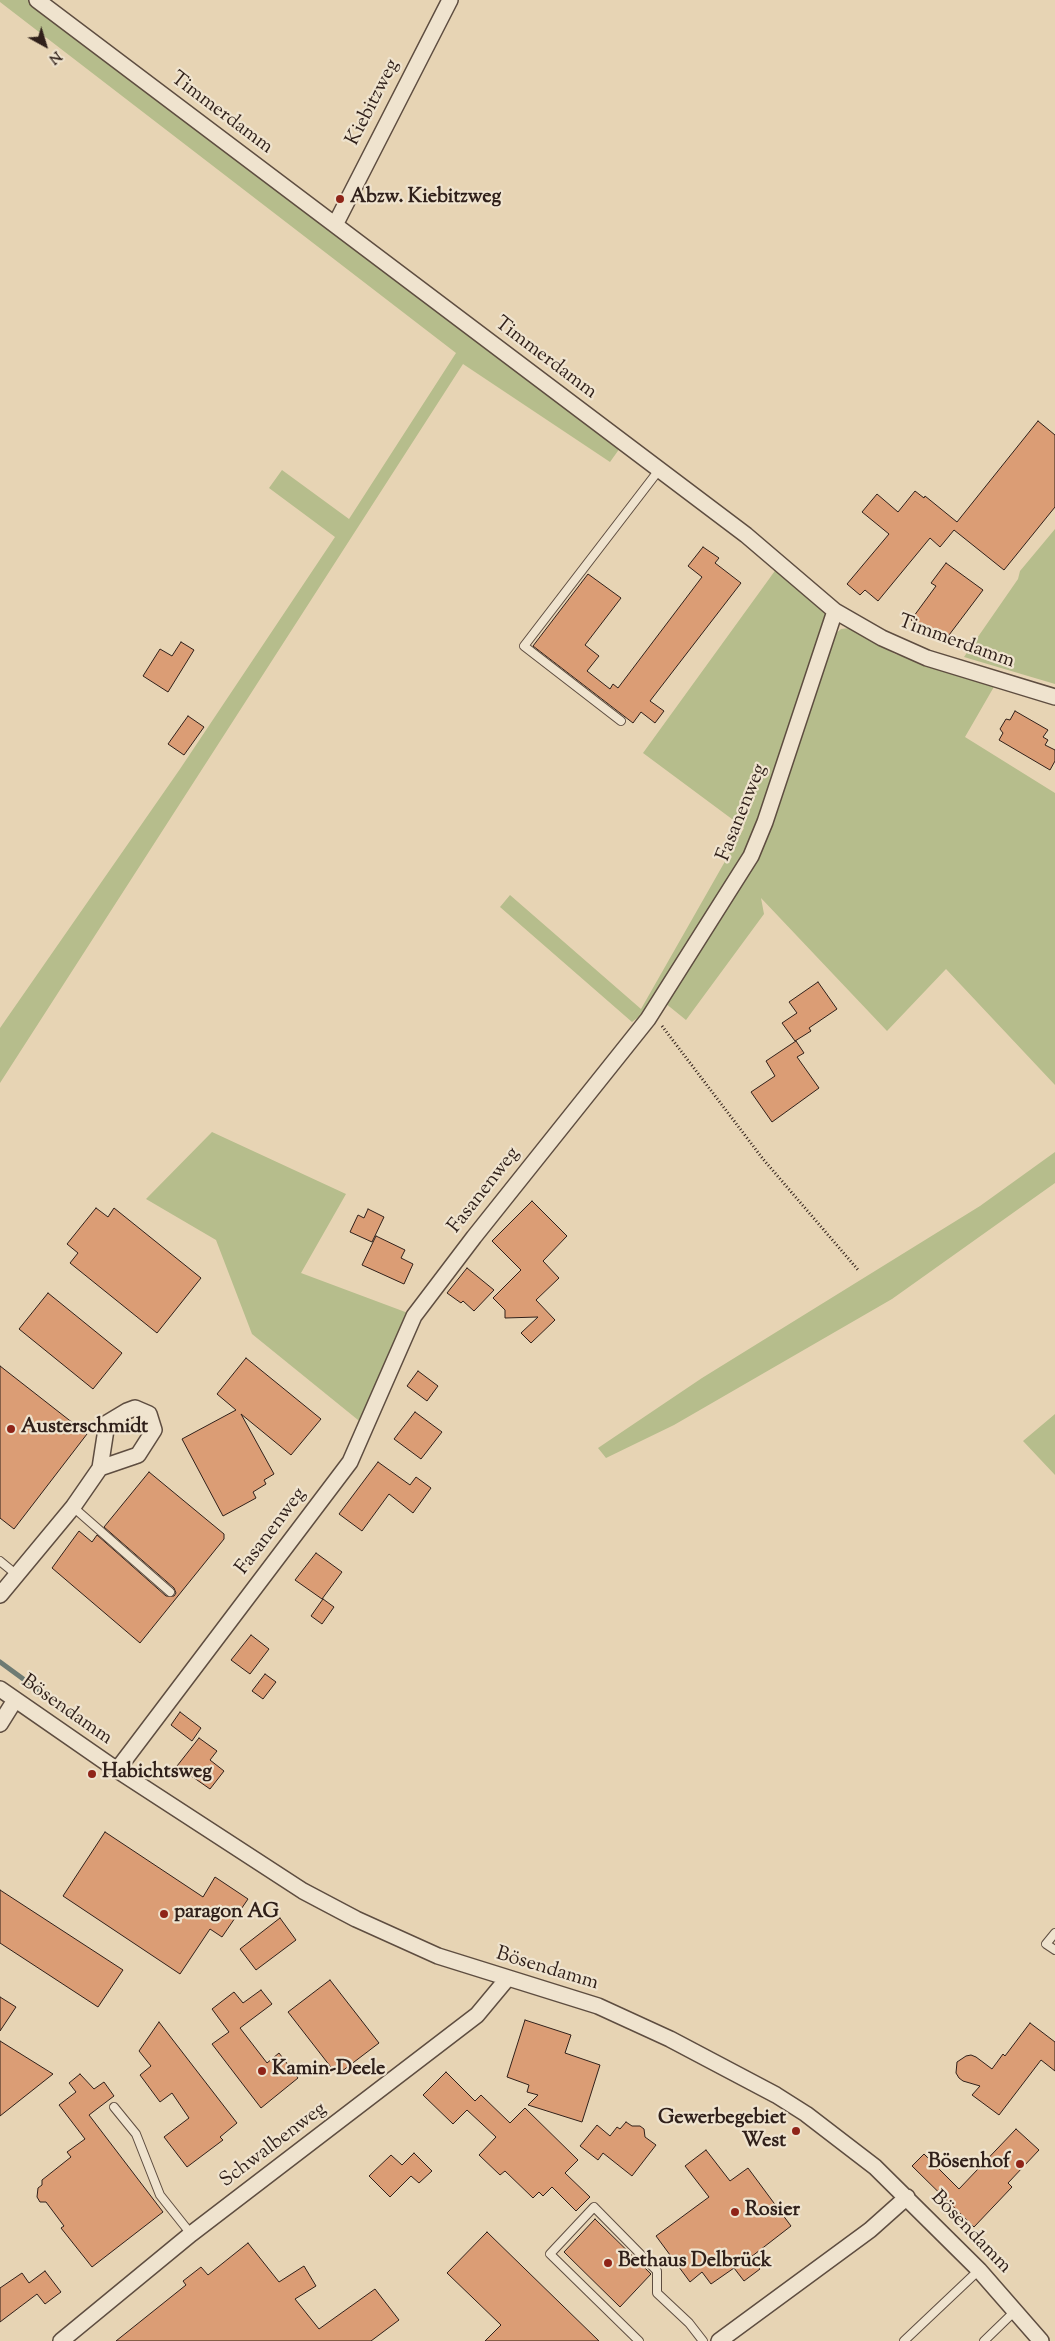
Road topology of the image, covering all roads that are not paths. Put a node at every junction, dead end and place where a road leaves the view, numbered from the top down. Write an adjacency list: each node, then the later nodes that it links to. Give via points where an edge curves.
1 (37, 0): 3 (street, Timmerdamm)
2 (450, 0): 3 (street, Kiebitzweg)
3 (335, 225): 4 (street, Timmerdamm)
4 (658, 470): 5 (street, Timmerdamm, via 746,535); 7 (lane, via 524,646)
5 (835, 611): 6 (street, Timmerdamm, via 882,638 927,658); 17 (street, Fasanenweg, via 751,856 650,1015 414,1316 350,1462)
6 (1055, 698)
7 (620, 721)
8 (100, 1468): 9 (street)
9 (73, 1507): 11 (street); 12 (lane)
10 (0, 1561): 11 (lane)
11 (17, 1575): 13 (street)
12 (170, 1592)
13 (0, 1595)
14 (0, 1689): 15 (street, Bösendamm)
15 (15, 1700): 16 (street); 17 (street, Bösendamm)
16 (0, 1724)
17 (117, 1770): 20 (street, Bösendamm, via 303,1891 430,1952)
18 (1055, 1933): 19 (lane, via 1046,1944)
19 (1055, 1950)
20 (507, 1979): 22 (street, Bösendamm, via 598,2006 670,2038 776,2095 874,2167); 23 (street, Schwalbenweg, via 477,2015)
21 (114, 2107): 23 (lane, via 136,2134 160,2195)
22 (906, 2197): 24 (street, Bösendamm); 30 (street, via 870,2230)
23 (191, 2234): 27 (street, Schwalbenweg)
24 (979, 2270): 25 (street, Bösendamm); 31 (lane)
25 (1015, 2311): 26 (lane); 32 (street, Bösendamm)
26 (985, 2340)
27 (61, 2341)
28 (639, 2341): 29 (lane, via 550,2254 594,2207 658,2271 657,2293)
29 (703, 2341)
30 (719, 2341)
31 (904, 2341)
32 (1041, 2341)

